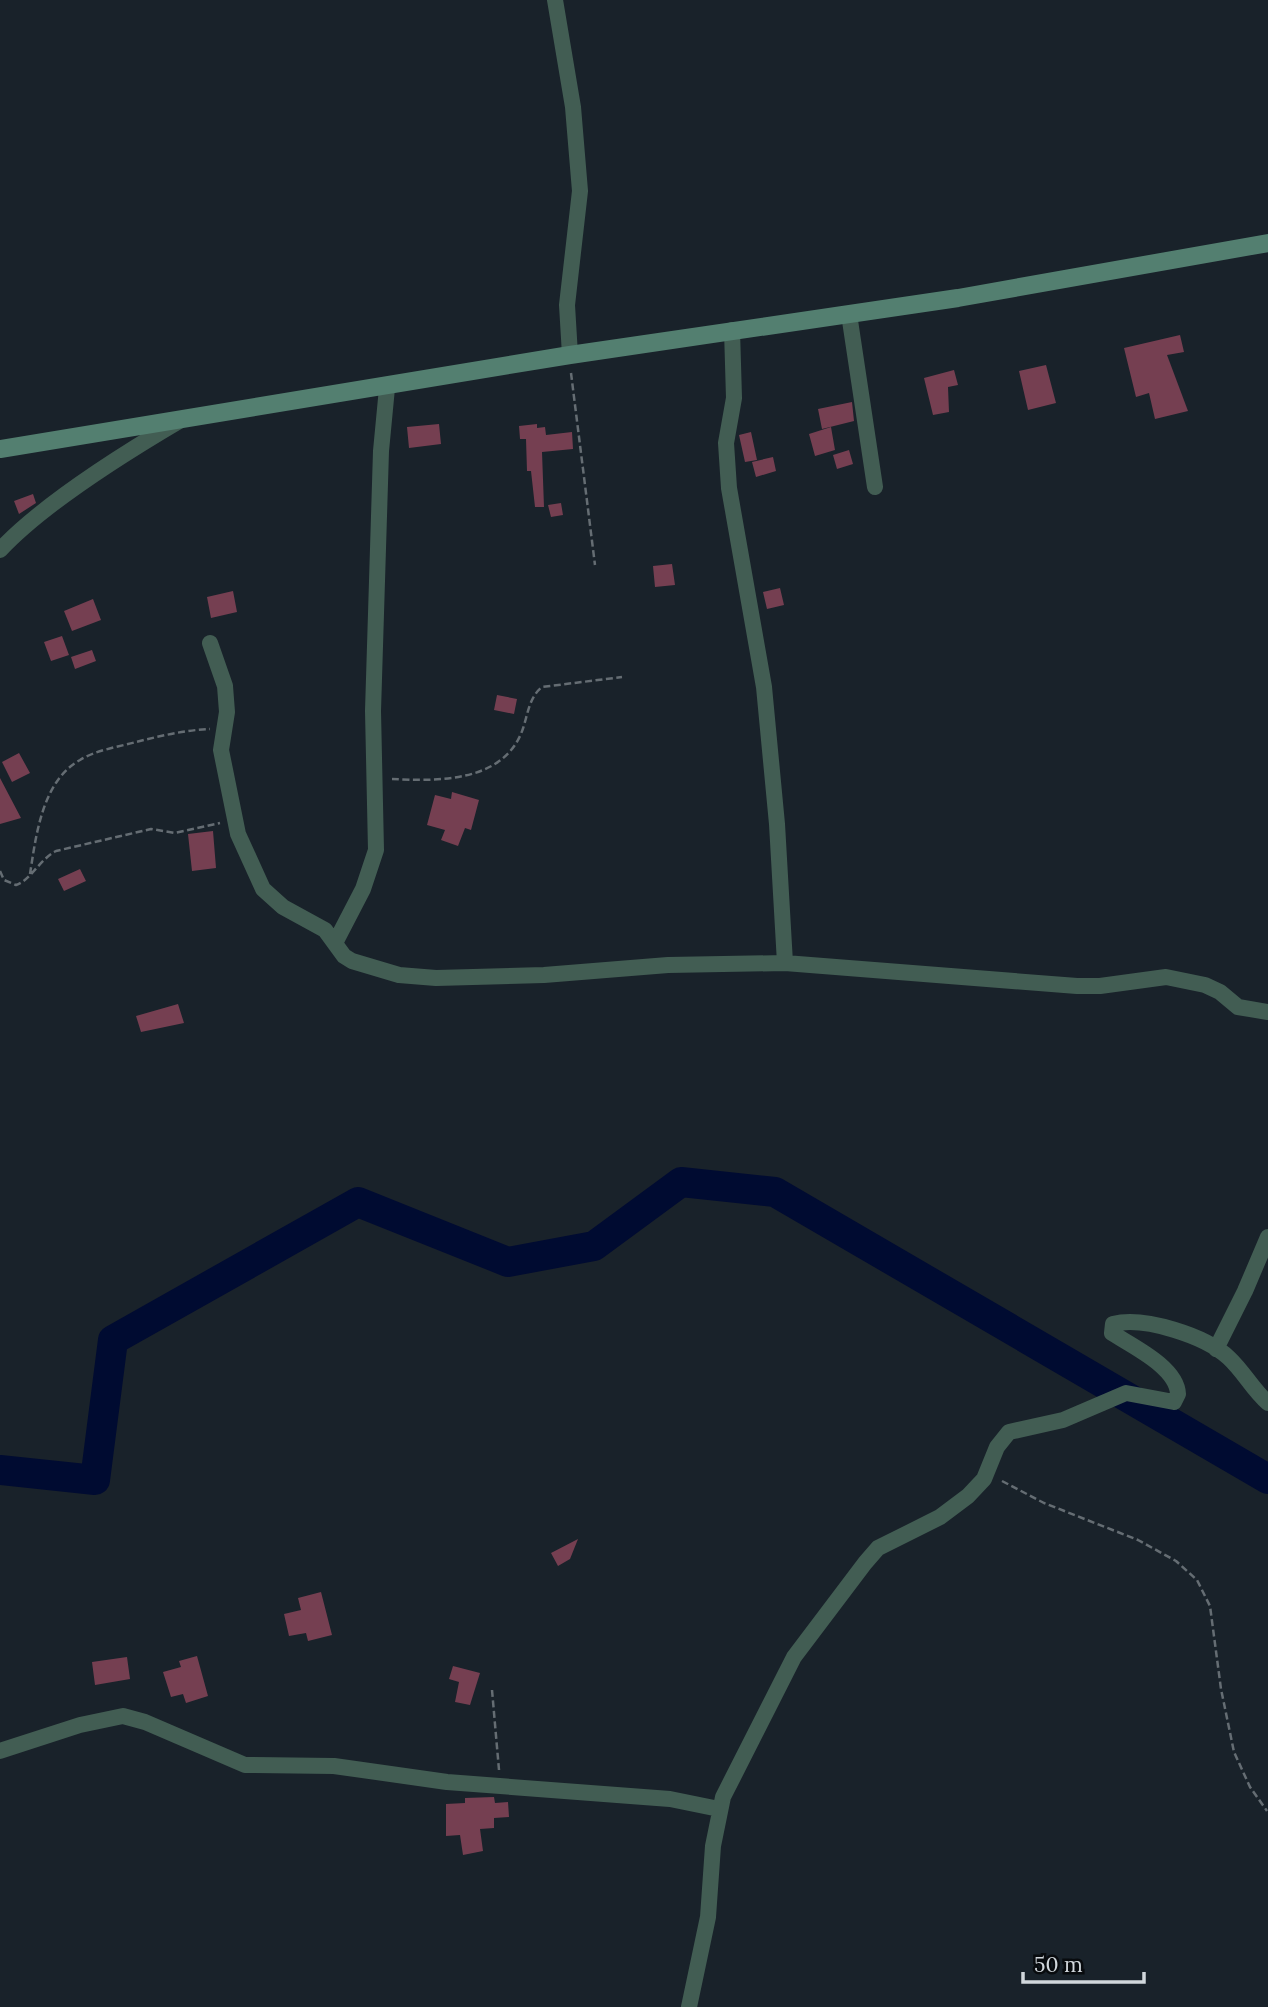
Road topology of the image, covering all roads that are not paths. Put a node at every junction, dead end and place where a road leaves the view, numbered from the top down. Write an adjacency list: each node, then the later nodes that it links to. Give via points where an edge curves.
1 (555, 0): 5 (street, via 573,107 580,191 567,305)
2 (1268, 243): 3 (main road)
3 (849, 314): 4 (main road); 9 (street)
4 (732, 330): 5 (main road); 13 (street, via 734,398 726,443 729,488 764,687)
5 (570, 355): 6 (main road)
6 (387, 388): 7 (main road); 12 (street, via 376,624 377,836 373,863)
7 (179, 421): 8 (main road); 10 (street, via 98,473 26,525)
8 (0, 449)
9 (875, 487)
10 (0, 550)
11 (210, 643): 12 (street, via 225,687 222,750 242,847 263,889 283,907 316,923)
12 (335, 943): 13 (street, via 344,956 363,966 415,977)
13 (785, 963): 14 (street, via 1077,986 1166,977 1205,985 1238,1007)
14 (1268, 1012)
15 (1268, 1237): 16 (street)
16 (1216, 1349): 17 (street); 19 (street, via 1147,1322 1113,1324 1112,1333 1170,1375 1178,1394 1169,1403 1119,1394 1063,1420 1009,1432 997,1447 988,1472 955,1507 878,1548 794,1657)
17 (1268, 1403)
18 (0, 1751): 19 (street, via 123,1716 245,1765 334,1766 501,1787 670,1799)
19 (719, 1809): 20 (street, via 708,1917)
20 (689, 2007)

